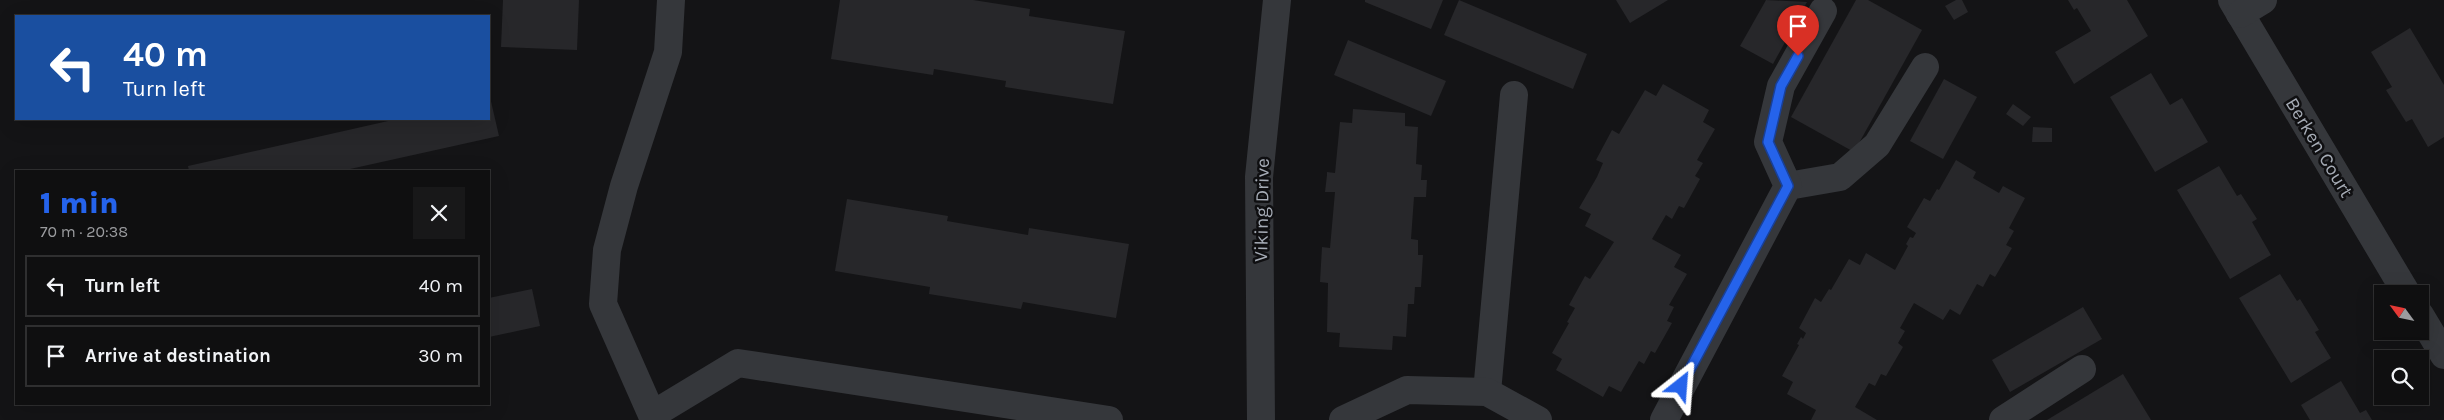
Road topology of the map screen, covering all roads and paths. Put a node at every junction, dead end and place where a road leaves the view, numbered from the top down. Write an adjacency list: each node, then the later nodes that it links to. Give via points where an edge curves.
1 (671, 0): 14 (street, via 668,52 624,186 607,250 603,304)
2 (1277, 0): 16 (street, Viking Drive, via 1259,176)
3 (2263, 0): 4 (street)
4 (2236, 7): 9 (street, Berken Court)
5 (1823, 11): 8 (street, via 1781,86 1768,142)
6 (1925, 67): 8 (street, via 1877,144 1840,177)
7 (1514, 95): 13 (street)
8 (1788, 186): 19 (street)
9 (2402, 285)
10 (2429, 330): 11 (street)
11 (2444, 355)
12 (2082, 368): 20 (street)
13 (1486, 392): 17 (street, via 1407,390); 18 (street)
14 (653, 418): 15 (street, via 738,363)
15 (1109, 420)
16 (1261, 420)
17 (1343, 420)
18 (1538, 420)
19 (1664, 420)
20 (2003, 420)

